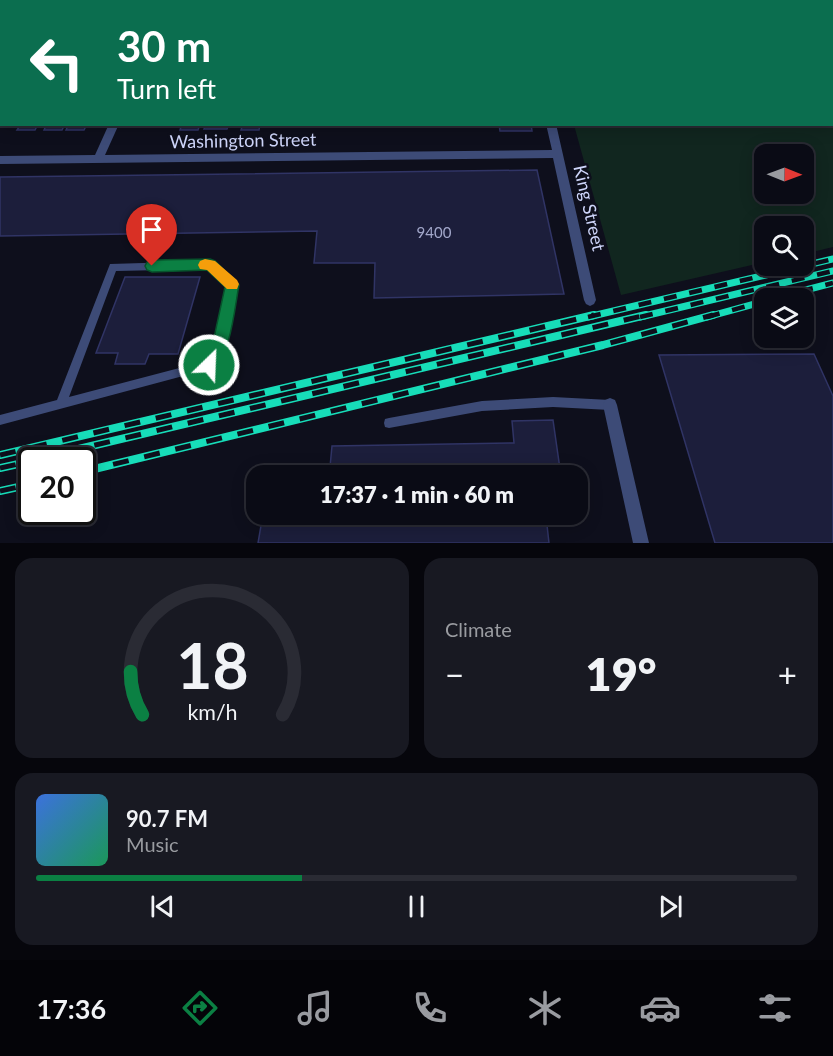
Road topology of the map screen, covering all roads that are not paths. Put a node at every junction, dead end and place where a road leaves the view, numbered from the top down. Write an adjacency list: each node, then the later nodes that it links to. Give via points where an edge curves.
1 (113, 126): 4 (street)
2 (551, 126): 3 (street, King Street)
3 (558, 154): 4 (street, Washington Street); 6 (street, King Street)
4 (98, 159): 5 (street, Washington Street)
5 (0, 160)
6 (590, 300)
7 (61, 404): 7 (lane, via 113,267 210,265 232,285 219,349 209,365); 9 (lane)
8 (610, 405): 10 (lane, via 553,402 482,406); 11 (street)
9 (0, 420)
10 (389, 423)
11 (641, 543)

